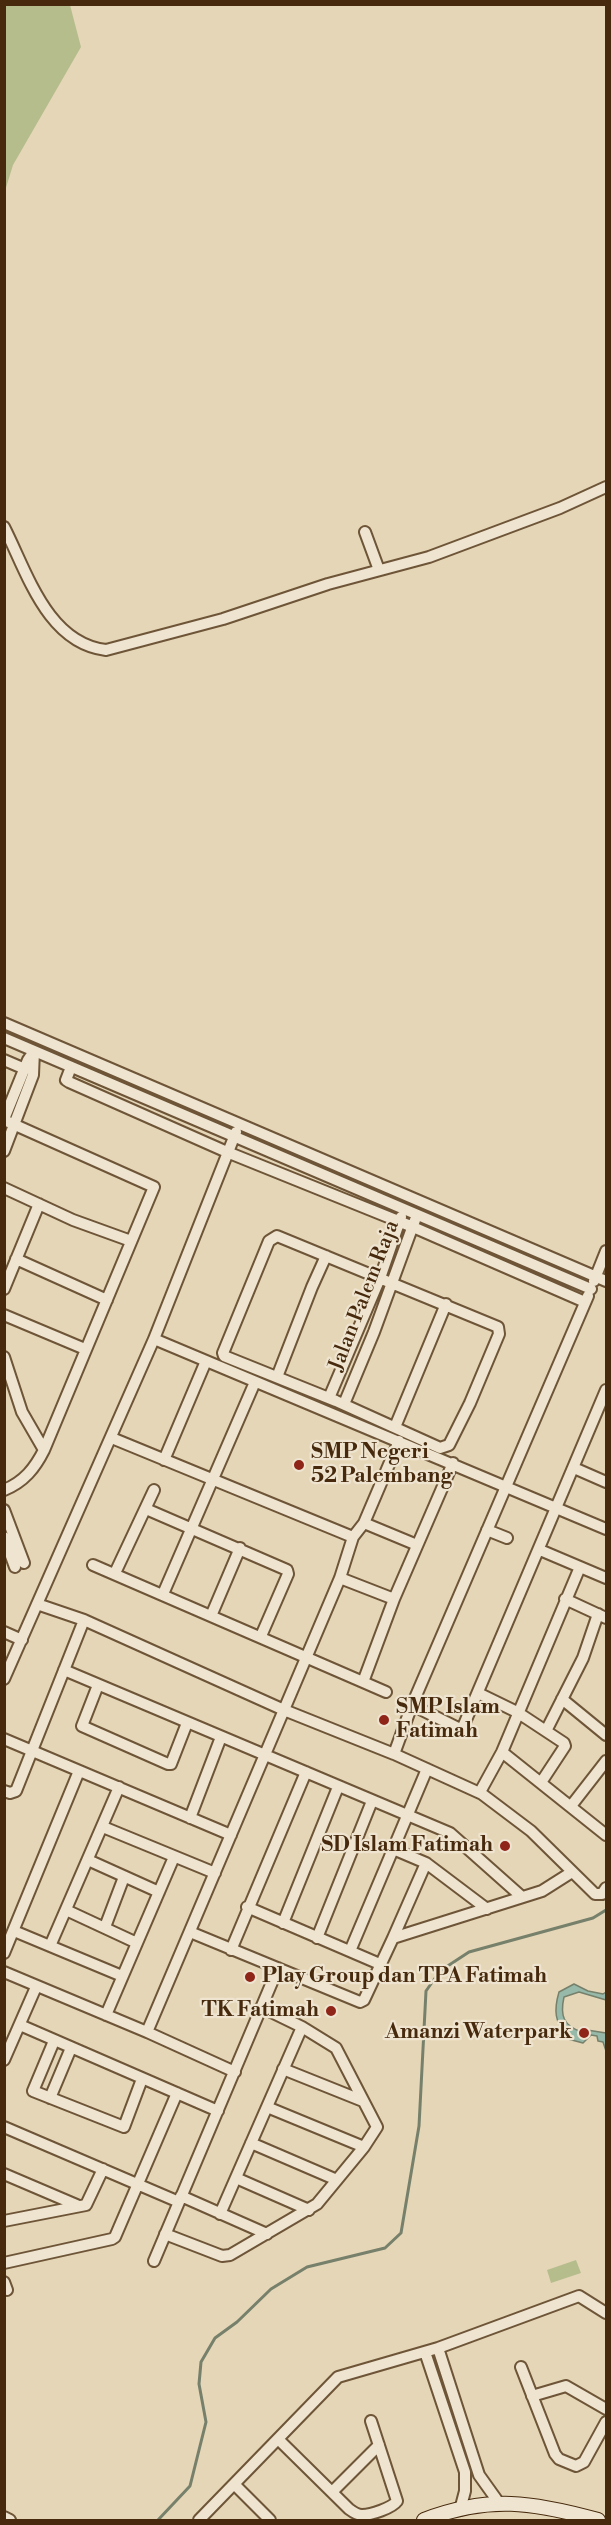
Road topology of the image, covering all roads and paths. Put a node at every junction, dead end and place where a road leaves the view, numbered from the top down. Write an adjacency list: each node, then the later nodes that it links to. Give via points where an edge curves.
1 (606, 487): 4 (street, via 482,538)
2 (4, 527): 4 (street, via 28,579 55,619 89,648 106,650 238,615)
3 (365, 532): 4 (street)
4 (379, 570)
5 (4, 1023): 6 (street)
6 (39, 1037): 8 (street); 13 (street)
7 (4, 1038): 8 (street)
8 (34, 1051): 10 (street); 11 (street); 12 (street, via 33,1075)
9 (4, 1060): 11 (street)
10 (71, 1067): 14 (street); 16 (street, via 66,1080 69,1082)
11 (24, 1069): 12 (street)
12 (8, 1121): 15 (street); 25 (street, via 153,1185)
13 (240, 1124): 14 (street); 18 (street)
14 (233, 1138): 16 (street); 21 (street)
15 (4, 1151)
16 (227, 1152): 23 (street); 38 (street)
17 (4, 1188): 20 (street)
18 (409, 1196): 19 (street); 21 (street, Jalan Palem Raja)
19 (422, 1201): 22 (street, Jalan Palem Raja); 30 (street)
20 (39, 1204): 25 (street); 28 (street)
21 (405, 1209): 22 (street); 23 (street, Jalan Palem Raja)
22 (417, 1215): 24 (street, Jalan Palem Raja); 33 (street)
23 (399, 1221): 24 (street); 29 (street, Jalan Palem Raja)
24 (413, 1227): 31 (street, Jalan Palem Raja); 35 (street)
25 (131, 1241): 34 (street)
26 (606, 1251): 30 (street)
27 (326, 1256): 29 (street); 42 (street); 42 (street, via 281,1236 269,1241 223,1353 227,1359)
28 (16, 1259): 32 (street); 34 (street)
29 (380, 1278): 31 (street); 45 (street, Jalan Palem Raja)
30 (601, 1279): 33 (street)
31 (393, 1283): 36 (street); 46 (street, Jalan Palem Raja)
32 (4, 1289)
33 (591, 1289): 35 (street)
34 (107, 1300): 39 (street)
35 (585, 1302): 56 (street)
36 (446, 1304): 47 (street); 47 (street, via 500,1330 470,1403 445,1448)
37 (4, 1315): 39 (street)
38 (154, 1339): 41 (street); 48 (street)
39 (85, 1349): 50 (street)
40 (4, 1357): 50 (street, via 22,1412)
41 (206, 1361): 43 (street); 51 (street)
42 (277, 1377): 45 (street)
43 (255, 1382): 49 (street); 54 (street)
44 (606, 1390): 53 (street)
45 (329, 1398): 46 (street)
46 (344, 1404): 47 (street)
47 (395, 1427)
48 (111, 1438): 51 (street); 80 (street)
49 (399, 1441): 52 (street); 62 (street)
50 (44, 1450): 57 (street, via 28,1475)
51 (164, 1460): 54 (street)
52 (453, 1463): 56 (street); 69 (street)
53 (574, 1468): 55 (street); 61 (street)
54 (211, 1479): 63 (street); 67 (street)
55 (606, 1482)
56 (506, 1488): 61 (street); 65 (street)
57 (4, 1490)
58 (154, 1490): 59 (street)
59 (146, 1509): 63 (street); 74 (street)
60 (4, 1510): 66 (street, via 19,1565)
61 (556, 1510): 64 (street); 71 (street)
62 (364, 1523): 67 (street); 69 (street)
63 (191, 1528): 70 (street); 77 (street)
64 (606, 1529)
65 (487, 1530): 68 (street); 95 (street)
66 (4, 1537)
67 (353, 1537): 75 (street)
68 (507, 1539)
69 (417, 1545): 78 (street)
70 (240, 1548): 81 (street); 85 (street, via 287,1570 288,1574)
71 (540, 1550): 73 (street); 93 (street)
72 (93, 1565): 74 (street)
73 (580, 1567): 76 (street); 79 (street)
74 (115, 1573): 77 (street)
75 (340, 1578): 78 (street); 87 (street)
76 (606, 1578)
77 (163, 1594): 81 (street)
78 (393, 1599): 90 (street)
79 (565, 1599): 82 (street); 97 (street)
80 (37, 1604): 83 (street); 86 (street)
81 (211, 1616): 85 (street)
82 (602, 1616): 94 (street)
83 (84, 1620): 88 (street); 96 (street)
84 (4, 1632): 86 (street)
85 (261, 1636): 87 (street)
86 (21, 1640): 89 (street)
87 (306, 1658): 90 (street); 96 (street)
88 (64, 1670): 91 (street); 103 (street)
89 (4, 1678)
90 (363, 1682): 92 (street)
91 (98, 1685): 98 (street); 98 (street, via 82,1726 168,1764)
92 (386, 1692)
93 (478, 1693): 95 (street, via 461,1728); 97 (street)
94 (562, 1700): 99 (street); 100 (street)
95 (412, 1705): 105 (street)
96 (284, 1710): 105 (street); 106 (street)
97 (518, 1712): 99 (street); 104 (street)
98 (188, 1723): 101 (street)
99 (546, 1731): 111 (street, via 565,1746)
100 (606, 1735)
101 (221, 1737): 106 (street); 119 (street)
102 (4, 1739): 103 (street)
103 (32, 1750): 109 (street); 114 (street, via 16,1791)
104 (502, 1752): 111 (street); 115 (street)
105 (394, 1754): 108 (street)
106 (264, 1755): 110 (street); 122 (street)
107 (606, 1761): 117 (street)
108 (427, 1769): 115 (street); 118 (street)
109 (79, 1771): 112 (street); 138 (street)
110 (306, 1772): 113 (street); 133 (street)
111 (542, 1781): 117 (street)
112 (119, 1787): 119 (street); 120 (street)
113 (338, 1787): 116 (street); 136 (street)
114 (4, 1791)
115 (480, 1792): 127 (street, via 531,1831)
116 (372, 1801): 118 (street); 140 (street)
117 (571, 1806): 121 (street)
118 (407, 1816): 123 (street); 132 (street, via 450,1833)
119 (190, 1818): 122 (street)
120 (103, 1827): 124 (street); 125 (street)
121 (605, 1830)
122 (231, 1835): 128 (street)
123 (393, 1848): 126 (street); 145 (street)
124 (174, 1857): 128 (street); 131 (street)
125 (88, 1860): 129 (street); 135 (street)
126 (426, 1863): 134 (street); 141 (street)
127 (572, 1872): 130 (street, via 595,1894 602,1894); 132 (street, via 542,1891)
128 (215, 1873): 139 (street)
129 (124, 1876): 131 (street); 137 (street)
130 (606, 1888)
131 (159, 1892): 142 (street)
132 (522, 1897): 134 (street)
133 (247, 1907): 136 (street); 144 (street)
134 (487, 1909): 141 (street)
135 (66, 1910): 137 (street); 143 (street)
136 (283, 1923): 140 (street)
137 (105, 1928): 142 (street)
138 (14, 1931): 143 (street); 146 (street)
139 (190, 1932): 144 (street); 156 (street)
140 (317, 1938): 145 (street)
141 (393, 1938): 147 (street)
142 (137, 1943): 150 (street)
143 (50, 1946): 150 (street)
144 (231, 1950): 148 (street)
145 (350, 1951): 147 (street)
146 (4, 1953)
147 (382, 1965): 148 (street, via 360,2002)
148 (278, 1968): 152 (street)
149 (4, 1972): 151 (street)
150 (122, 1976): 153 (street)
151 (36, 1987): 153 (street); 154 (street)
152 (261, 2007): 155 (street); 161 (street)
153 (106, 2015): 156 (street)
154 (20, 2025): 157 (street); 159 (street)
155 (302, 2027): 160 (street); 165 (street, via 336,2048)
156 (147, 2032): 161 (street)
157 (54, 2041): 158 (street); 164 (street, via 33,2091)
158 (71, 2048): 162 (street); 164 (street)
159 (4, 2060)
160 (283, 2069): 165 (street); 166 (street)
161 (235, 2073): 167 (street)
162 (142, 2079): 163 (street); 164 (street, via 124,2127)
163 (177, 2093): 167 (street); 175 (street)
164 (50, 2098)
165 (363, 2101): 170 (street, via 377,2127)
166 (267, 2107): 169 (street); 170 (street)
167 (218, 2111): 176 (street)
168 (4, 2127): 171 (street)
169 (251, 2143): 173 (street); 174 (street)
170 (364, 2148): 174 (street)
171 (103, 2169): 175 (street); 177 (street, via 86,2205)
172 (4, 2174): 177 (street)
173 (236, 2178): 178 (street); 179 (street)
174 (337, 2180): 178 (street)
175 (137, 2184): 176 (street); 184 (street, via 112,2239)
176 (180, 2199): 179 (street); 182 (street)
177 (79, 2206): 180 (street)
178 (309, 2210): 181 (street)
179 (220, 2214): 181 (street)
180 (4, 2221)
181 (267, 2234): 182 (street, via 226,2256)
182 (165, 2235): 183 (street)
183 (154, 2261)
184 (4, 2263)
185 (606, 2313): 186 (street, via 579,2296)
186 (438, 2348): 187 (street); 196 (street, via 479,2475)
187 (426, 2352): 193 (street, via 338,2377); 198 (street, via 465,2472)
188 (521, 2367): 189 (street)
189 (532, 2396): 190 (street, via 566,2386); 192 (street, via 555,2454 576,2466 584,2462)
190 (606, 2409)
191 (371, 2421): 194 (street)
192 (606, 2422)
193 (278, 2439): 195 (street); 197 (street)
194 (379, 2445): 197 (street); 197 (street, via 396,2503 358,2516)
195 (235, 2485): 203 (street); 204 (street)
196 (487, 2488): 198 (street); 199 (street)
197 (333, 2491)
198 (465, 2491): 200 (street)
199 (499, 2503): 200 (street); 206 (street, via 554,2508)
200 (460, 2510): 205 (street)
201 (4, 2517): 202 (street)
202 (10, 2520)
203 (199, 2520)
204 (270, 2520)
205 (424, 2520)
206 (598, 2520)

